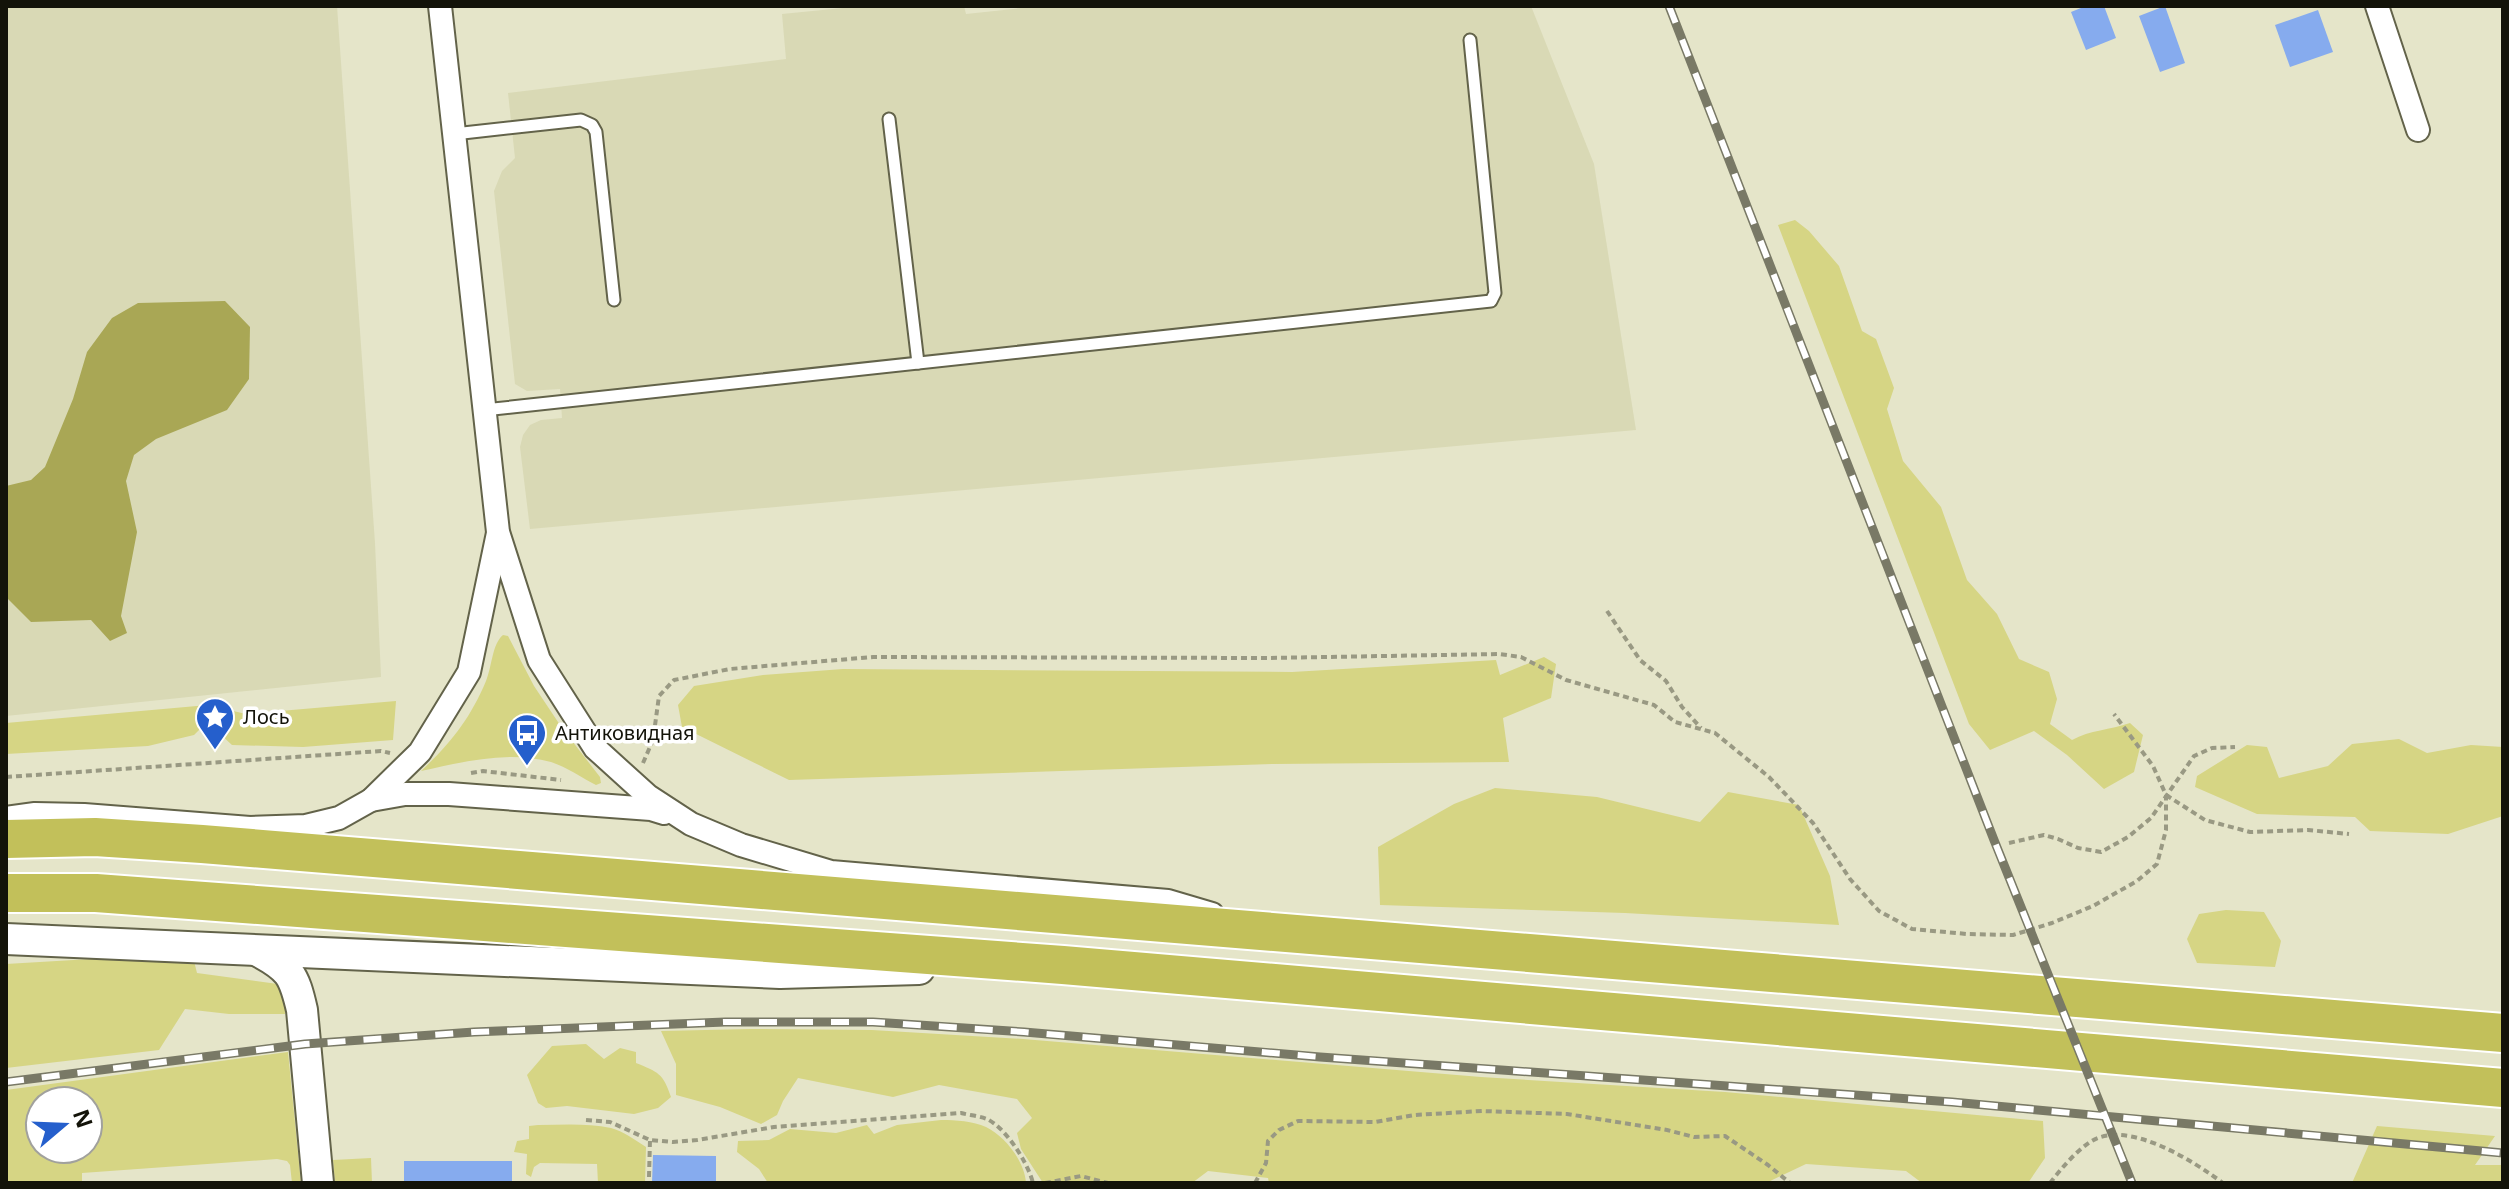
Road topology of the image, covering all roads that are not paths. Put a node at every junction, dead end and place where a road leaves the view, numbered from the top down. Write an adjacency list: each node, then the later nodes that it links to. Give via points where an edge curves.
1 (440, 6): 6 (street)
2 (2377, 6): 5 (street)
3 (1470, 40): 8 (lane, via 1495,293 1491,301)
4 (889, 119): 8 (lane)
5 (2418, 130)
6 (454, 134): 7 (lane, via 581,120 592,125); 9 (street)
7 (614, 300)
8 (918, 363): 9 (lane)
9 (484, 410): 10 (street)
10 (498, 532): 11 (street, via 469,672 420,752); 13 (street, via 539,660 595,748 648,796)
11 (371, 800): 12 (street, via 339,818 306,826 250,828 84,815); 13 (street, via 449,794 612,805 651,809)
12 (6, 818)
13 (691, 824): 16 (street, via 831,872 1168,901)
14 (6, 839): 16 (highway, via 95,837 202,844)
15 (6, 893): 20 (highway, via 96,893)
16 (1263, 930): 22 (highway)
17 (6, 939): 18 (street)
18 (256, 951): 19 (street); 21 (street, via 282,964 297,984)
19 (355, 955): 20 (street, via 780,973); 21 (street, via 318,976)
20 (1063, 965): 23 (highway)
21 (302, 1010): 24 (street)
22 (2503, 1033)
23 (2503, 1088)
24 (318, 1183)

